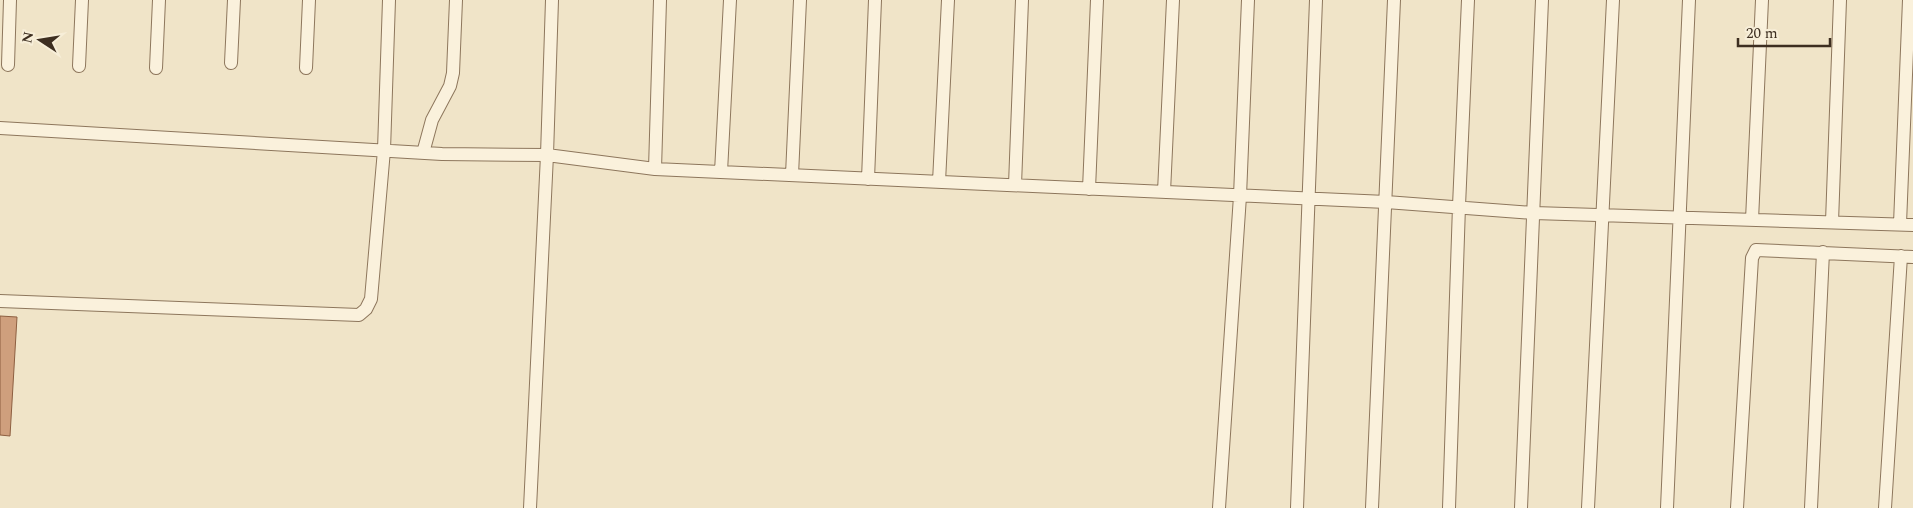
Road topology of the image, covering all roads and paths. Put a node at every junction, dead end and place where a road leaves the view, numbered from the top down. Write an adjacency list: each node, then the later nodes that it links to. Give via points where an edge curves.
1 (10, 0): 28 (lane)
2 (82, 0): 29 (lane)
3 (159, 0): 30 (lane)
4 (234, 0): 27 (lane)
5 (309, 0): 31 (lane)
6 (389, 0): 33 (lane)
7 (456, 0): 34 (lane, via 450,86 432,120)
8 (552, 0): 35 (lane)
9 (660, 0): 36 (lane)
10 (730, 0): 37 (lane)
11 (800, 0): 38 (lane)
12 (875, 0): 39 (lane)
13 (948, 0): 40 (lane)
14 (1022, 0): 41 (lane)
15 (1097, 0): 42 (lane)
16 (1173, 0): 43 (lane)
17 (1248, 0): 44 (lane)
18 (1316, 0): 45 (lane)
19 (1394, 0): 46 (lane)
20 (1468, 0): 47 (lane)
21 (1542, 0): 48 (lane)
22 (1613, 0): 49 (lane)
23 (1689, 0): 50 (lane)
24 (1762, 0): 51 (lane)
25 (1840, 0): 52 (lane)
26 (1910, 0): 53 (lane)
27 (231, 62)
28 (8, 65)
29 (79, 66)
30 (156, 68)
31 (306, 68)
32 (0, 128): 33 (lane)
33 (384, 150): 34 (lane); 57 (lane, via 371,299 359,315)
34 (423, 153): 35 (lane)
35 (547, 155): 36 (lane); 58 (lane)
36 (654, 169): 37 (lane)
37 (721, 172): 38 (lane)
38 (792, 175): 39 (lane)
39 (868, 179): 40 (lane)
40 (939, 182): 41 (lane)
41 (1015, 186): 42 (lane)
42 (1089, 189): 43 (lane)
43 (1164, 192): 44 (lane)
44 (1240, 196): 45 (lane); 59 (lane)
45 (1307, 199): 46 (lane); 60 (lane)
46 (1386, 202): 47 (lane); 61 (lane)
47 (1458, 206): 48 (lane); 62 (lane)
48 (1534, 213): 49 (lane); 63 (lane)
49 (1603, 215): 50 (lane); 64 (lane)
50 (1680, 217): 51 (lane); 65 (lane)
51 (1752, 220): 52 (lane)
52 (1832, 222): 53 (lane)
53 (1900, 224): 54 (lane)
54 (1913, 225)
55 (1823, 252): 56 (lane); 66 (lane, via 1759,248 1752,258); 67 (lane)
56 (1907, 256): 68 (lane)
57 (0, 301)
58 (530, 508)
59 (1219, 508)
60 (1296, 508)
61 (1372, 508)
62 (1449, 508)
63 (1520, 508)
64 (1588, 508)
65 (1667, 508)
66 (1736, 508)
67 (1811, 508)
68 (1885, 508)

